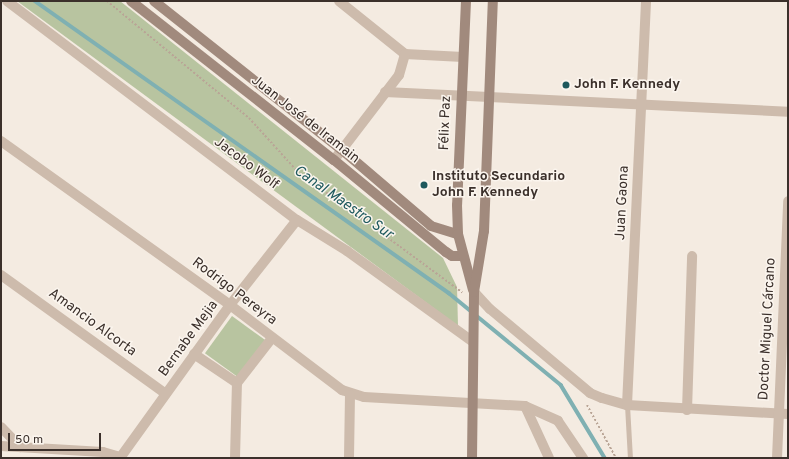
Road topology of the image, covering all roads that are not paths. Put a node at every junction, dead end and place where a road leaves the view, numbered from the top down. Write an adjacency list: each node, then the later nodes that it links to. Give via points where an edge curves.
1 (7, 1): 19 (street, Jacobo Wolf)
2 (131, 1): 17 (main road, Juan José de Iramain)
3 (154, 1): 16 (main road, Juan José de Iramain)
4 (466, 1): 9 (main road, Félix Paz)
5 (493, 1): 12 (main road, Félix Paz)
6 (646, 1): 13 (street, Juan Gaona)
7 (342, 2): 8 (street)
8 (405, 54): 9 (street); 10 (street, via 399,75)
9 (463, 57): 11 (main road, Félix Paz)
10 (385, 92): 11 (street); 16 (street)
11 (461, 97): 12 (street); 20 (main road, Félix Paz)
12 (488, 98): 13 (street); 24 (main road, Félix Paz, via 484,231)
13 (642, 106): 14 (street); 33 (street, Juan Gaona)
14 (788, 112)
15 (1, 141): 25 (street, Rodrigo Pereyra)
16 (341, 149): 17 (street); 20 (main road, Juan José de Iramain, via 431,226)
17 (334, 160): 21 (main road, Juan José de Iramain, via 446,252 452,256)
18 (788, 201): 36 (street, Doctor Miguel Cárcano)
19 (297, 220): 25 (street, Bernabe Mejia); 27 (street, Jacobo Wolf, via 347,250)
20 (458, 234): 21 (main road, Félix Paz)
21 (462, 256): 24 (main road, Félix Paz)
22 (692, 256): 35 (street)
23 (1, 275): 30 (street, Amancio Alcorta)
24 (471, 294): 27 (main road, Félix Paz); 33 (street, via 590,393)
25 (230, 305): 26 (street, Rodrigo Pereyra); 28 (street, Bernabe Mejia)
26 (272, 338): 29 (street); 31 (street, Rodrigo Pereyra)
27 (473, 342): 32 (main road, Félix Paz)
28 (194, 354): 29 (street); 30 (street, Bernabe Mejia)
29 (237, 383): 41 (street)
30 (166, 394): 40 (street, Bernabe Mejia)
31 (350, 395): 32 (street); 42 (street)
32 (472, 404): 34 (street); 43 (main road, Félix Paz)
33 (627, 405): 35 (street); 46 (lane)
34 (525, 406): 44 (street); 45 (street, via 558,421)
35 (687, 410): 36 (street)
36 (783, 414): 47 (street, Doctor Miguel Cárcano)
37 (1, 427): 39 (street)
38 (1, 446): 39 (street)
39 (20, 447): 40 (street, via 103,452)
40 (120, 458)
41 (234, 458)
42 (349, 458)
43 (472, 458)
44 (549, 458)
45 (583, 458)
46 (630, 458)
47 (777, 458)

